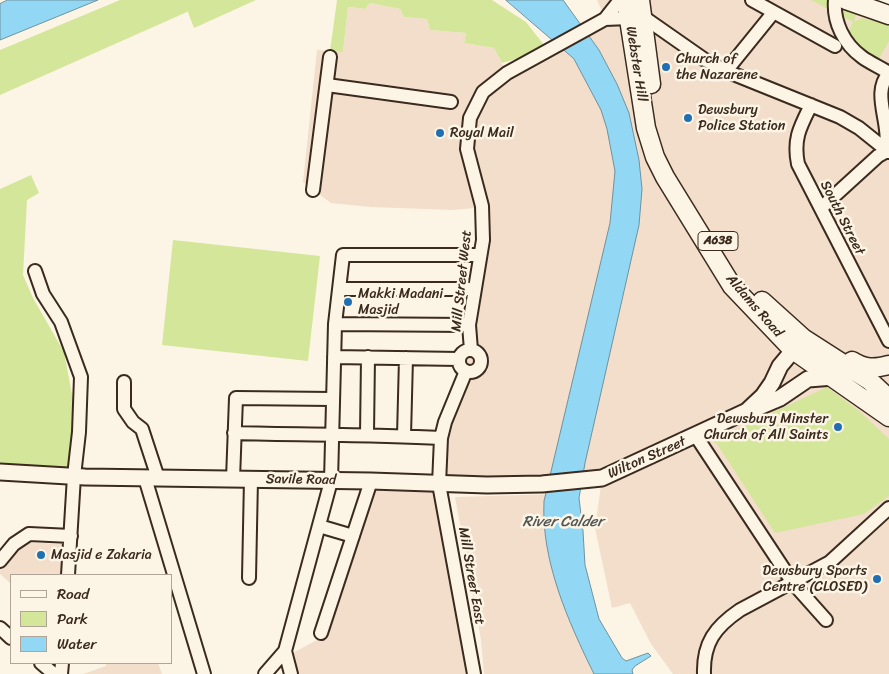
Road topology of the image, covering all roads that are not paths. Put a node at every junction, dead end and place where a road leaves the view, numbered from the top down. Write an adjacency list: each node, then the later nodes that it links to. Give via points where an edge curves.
1 (620, 0): 9 (street, Mill Street West)
2 (626, 0): 6 (highway, Webster Hill / A638)
3 (752, 0): 7 (street)
4 (835, 0): 14 (street, via 834,13 839,28 846,41)
5 (846, 0): 8 (highway)
6 (637, 11): 9 (street, Mill Street West); 10 (street); 12 (highway, Webster Hill / A638); 21 (highway, Webster Hill / A638)
7 (773, 13): 11 (street); 15 (street)
8 (889, 15)
9 (605, 19): 25 (street, Mill Street West, via 507,73 483,92 470,118 467,149 482,206)
10 (677, 40): 12 (street, via 660,37 649,43); 15 (street)
11 (835, 46)
12 (646, 50): 21 (highway, Webster Hill / A638)
13 (330, 56): 17 (street)
14 (867, 61): 16 (street); 18 (street, via 878,72)
15 (726, 70): 20 (street)
16 (889, 72): 18 (street, via 882,80)
17 (327, 85): 19 (street); 23 (street)
18 (880, 91): 22 (street)
19 (451, 102)
20 (811, 105): 22 (street, via 859,128); 24 (street, South Street, via 799,128 796,152 798,164)
21 (651, 128): 32 (highway, Aldams Road / A638, via 655,157 665,177 732,286)
22 (888, 152): 24 (street, via 878,156)
23 (313, 190)
24 (820, 208): 31 (street, South Street)
25 (480, 255): 27 (street, via 344,254); 28 (street, Mill Street West)
26 (35, 271): 55 (street, via 43,294 61,322 81,376)
27 (339, 288): 28 (street); 29 (street)
28 (474, 289): 30 (street, Mill Street West)
29 (335, 324): 30 (street); 35 (street)
30 (470, 325): 33 (street, Mill Street West)
31 (889, 341)
32 (798, 344): 34 (highway, A638); 41 (highway, A638); 46 (main road, Wilton Street, via 780,366 772,383)
33 (472, 350): 38 (street, Mill Street West, via 463,353); 40 (street, Mill Street West, via 480,356 481,363 475,371)
34 (824, 351): 39 (highway, via 836,351 867,368); 42 (highway, A638)
35 (334, 357): 36 (street); 44 (street)
36 (368, 357): 37 (street); 49 (street)
37 (406, 358): 38 (street); 51 (street)
38 (459, 359): 40 (street)
39 (889, 365): 42 (street)
40 (466, 371): 53 (street, Mill Street West, via 444,422)
41 (834, 377): 46 (main road, Wilton Street, via 808,379 780,398); 47 (highway, A638)
42 (870, 381): 45 (highway, A638); 47 (highway, via 871,389)
43 (124, 382): 56 (street, via 124,409 142,429)
44 (332, 399): 48 (street, via 236,398); 50 (street)
45 (889, 399)
46 (747, 412): 52 (main road, Wilton Street)
47 (889, 417)
48 (234, 433): 50 (street); 58 (street)
49 (366, 434): 50 (street); 51 (street)
50 (332, 435): 60 (street)
51 (404, 436): 53 (street)
52 (696, 436): 57 (main road, Wilton Street); 70 (street)
53 (441, 438): 62 (street, Mill Street West)
54 (0, 472): 55 (main road, Savile Road)
55 (74, 476): 56 (main road, Savile Road); 65 (street)
56 (151, 478): 58 (main road, Savile Road); 78 (street)
57 (602, 478): 62 (main road, Savile Road, via 542,484)
58 (233, 479): 59 (main road, Savile Road)
59 (251, 479): 60 (main road, Savile Road); 69 (street)
60 (331, 481): 61 (main road, Savile Road); 64 (street)
61 (371, 481): 62 (main road, Savile Road); 66 (street)
62 (439, 484): 81 (street, Mill Street East)
63 (889, 508): 70 (street, via 830,562)
64 (319, 526): 66 (street); 75 (street)
65 (71, 536): 67 (street, via 29,534 14,544); 68 (street)
66 (353, 536): 73 (street)
67 (0, 561)
68 (68, 574)
69 (249, 578)
70 (792, 583): 71 (street); 82 (street, via 740,610 716,629 703,661)
71 (826, 620)
72 (0, 628): 74 (street)
73 (321, 633)
74 (10, 637)
75 (285, 651): 79 (street); 80 (street)
76 (42, 664): 77 (street)
77 (54, 674)
78 (204, 674)
79 (265, 674)
80 (291, 674)
81 (474, 674)
82 (704, 674)

